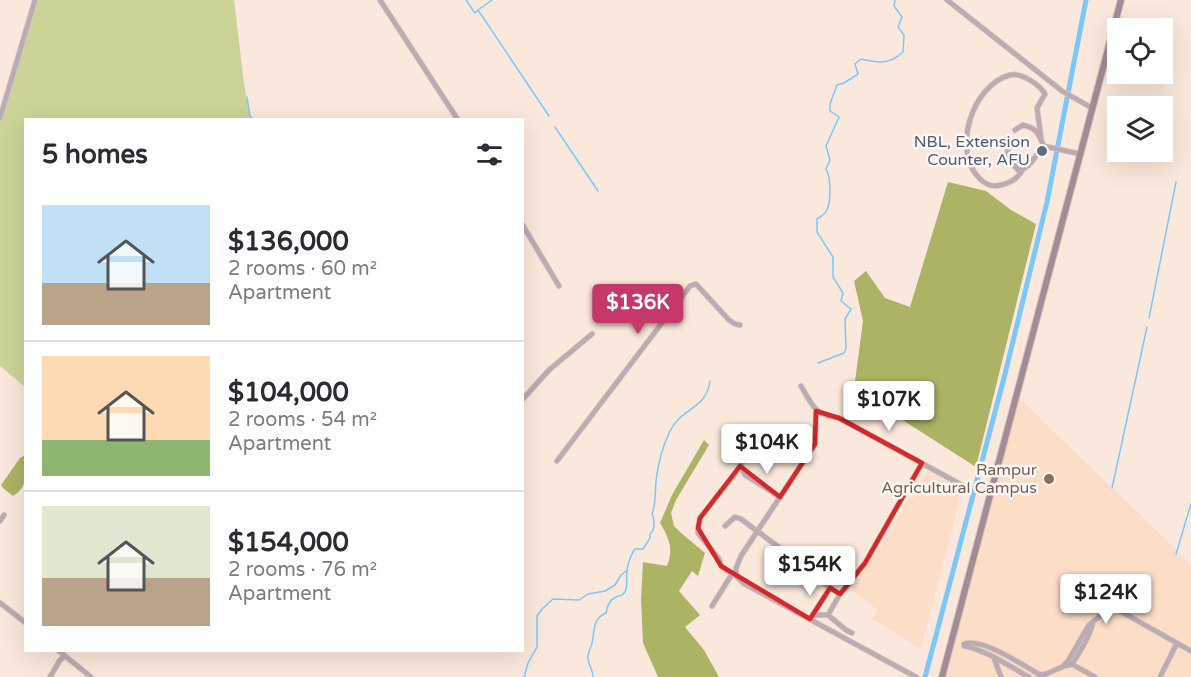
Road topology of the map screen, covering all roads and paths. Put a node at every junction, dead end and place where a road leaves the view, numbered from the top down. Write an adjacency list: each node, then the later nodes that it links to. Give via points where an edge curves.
1 (35, 0): 6 (street)
2 (380, 0): 7 (street)
3 (947, 0): 5 (street, via 1062,91)
4 (1121, 0): 5 (main road)
5 (1092, 108): 12 (main road)
6 (0, 118)
7 (457, 118)
8 (1015, 130): 9 (street, via 1027,126)
9 (1041, 137): 10 (street); 13 (street, via 1036,108 1044,91 1016,74 993,83 982,96 968,127 966,151 970,167 990,186 1010,182)
10 (1044, 146): 12 (street); 13 (street)
11 (1008, 148): 13 (street, via 1008,160)
12 (1080, 154): 50 (main road)
13 (1023, 169)
14 (524, 228): 15 (street)
15 (559, 286)
16 (740, 325): 22 (street, via 729,320 696,284 690,286)
17 (592, 334): 19 (street, via 549,370)
18 (801, 386): 20 (street)
19 (524, 398)
20 (816, 411): 23 (street, via 839,418); 26 (street, via 814,444)
21 (752, 448): 24 (street)
22 (557, 462)
23 (922, 464): 25 (street); 33 (street, via 865,563)
24 (740, 466): 26 (street, via 745,475); 31 (street, via 699,518 698,528 721,566)
25 (969, 489)
26 (780, 497): 30 (street)
27 (4, 515): 28 (street)
28 (0, 521)
29 (725, 525): 30 (street, via 735,517)
30 (757, 531): 31 (street); 32 (street)
31 (734, 575): 35 (street); 37 (street)
32 (830, 588): 33 (street); 37 (street)
33 (840, 594): 36 (street)
34 (0, 603): 38 (street)
35 (712, 606)
36 (828, 615): 37 (street); 39 (street)
37 (811, 617): 49 (street)
38 (24, 621)
39 (852, 633)
40 (1177, 643): 41 (street); 45 (street, via 1110,608 1085,631); 56 (street)
41 (1191, 651)
42 (60, 652): 43 (street)
43 (65, 656): 47 (street); 48 (street)
44 (994, 658): 46 (street, via 964,645 982,645 1042,675); 51 (street); 52 (street)
45 (1070, 662): 46 (street); 55 (street)
46 (1052, 671): 53 (street); 54 (street)
47 (50, 677)
48 (91, 677)
49 (916, 677)
50 (942, 677)
51 (1001, 677)
52 (1029, 677)
53 (1039, 677)
54 (1059, 677)
55 (1095, 677)
56 (1160, 677)

